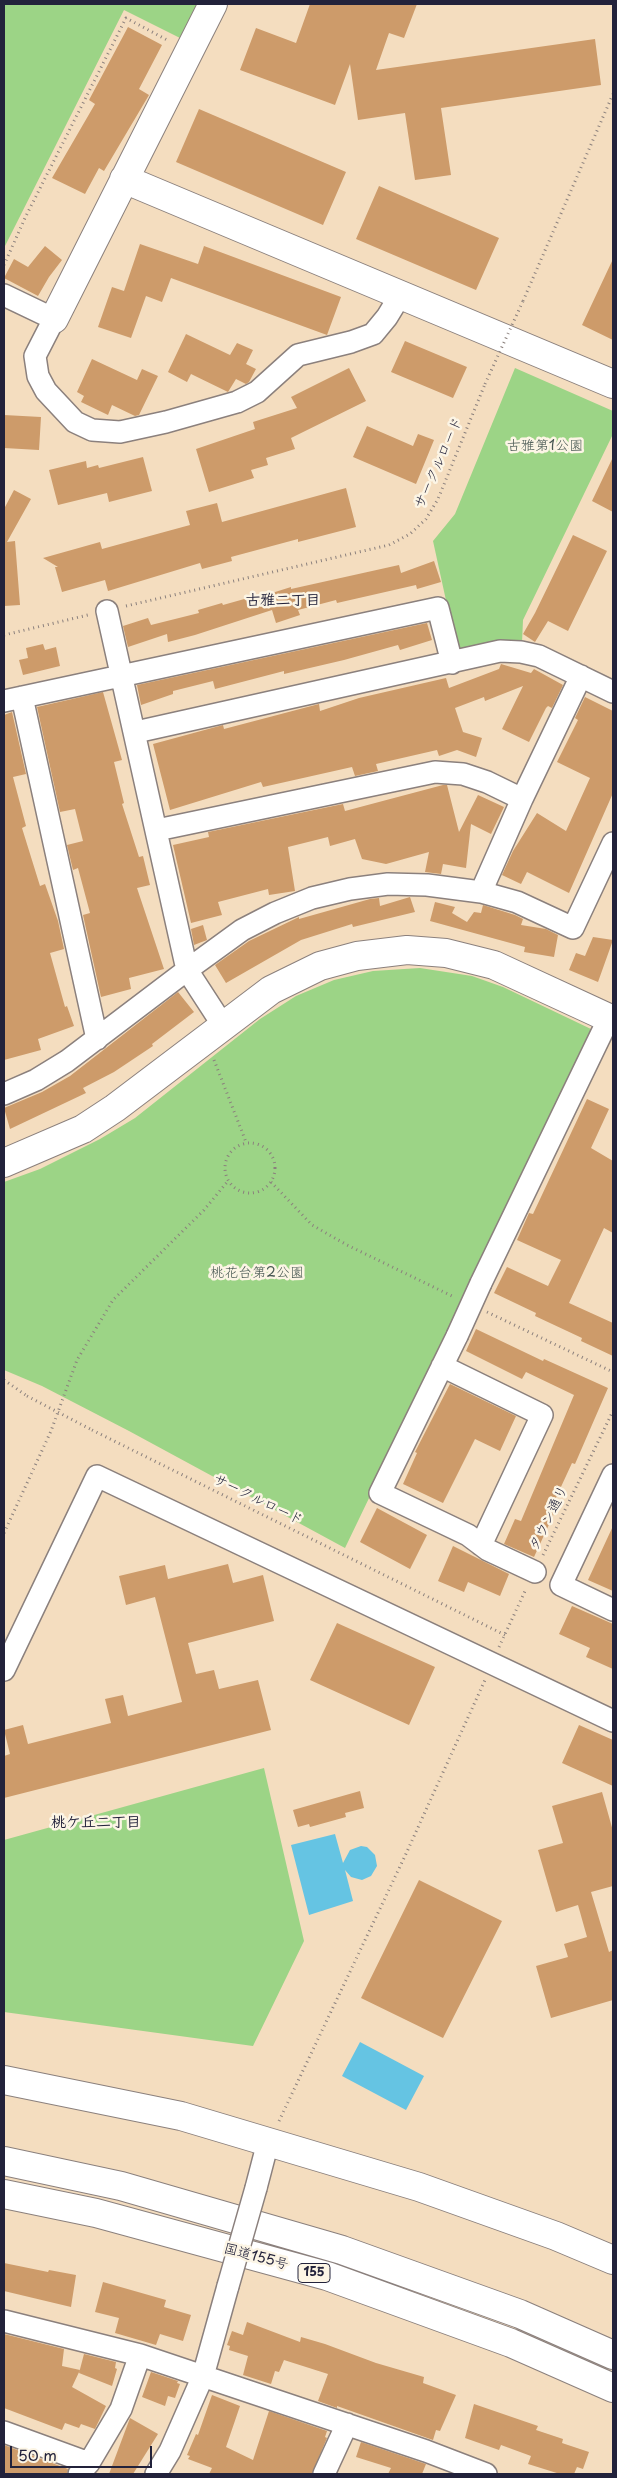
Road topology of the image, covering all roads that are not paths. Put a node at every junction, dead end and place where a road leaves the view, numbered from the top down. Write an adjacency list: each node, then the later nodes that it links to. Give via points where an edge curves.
1 (213, 4): 2 (main road)
2 (124, 179): 3 (main road); 5 (main road)
3 (401, 294): 5 (street, via 388,317 373,334 298,355 257,392 237,402 120,432 92,430 75,422 46,391 38,376 35,356); 6 (main road)
4 (4, 295): 5 (street)
5 (54, 319)
6 (613, 384)
7 (107, 611): 9 (street)
8 (452, 663): 9 (street, via 438,608); 10 (street, via 500,651 521,652 539,656); 13 (street)
9 (123, 674): 12 (street); 13 (street)
10 (581, 676): 11 (street); 14 (street)
11 (613, 692)
12 (13, 699): 21 (street)
13 (136, 732): 15 (street)
14 (522, 800): 15 (street, via 479,779 435,772); 17 (street)
15 (157, 830): 18 (street)
16 (613, 843): 17 (street, via 573,928 517,902)
17 (481, 892): 18 (street, via 388,884 312,898 242,930)
18 (187, 970): 20 (street); 21 (street)
19 (612, 1016): 20 (main road, via 494,964 446,953 407,950 357,956 320,966 272,990); 24 (street, bridge)
20 (214, 1035): 23 (main road, via 83,1129)
21 (97, 1039): 22 (street, via 36,1080)
22 (4, 1092)
23 (4, 1163)
24 (442, 1366): 26 (street, via 542,1415); 26 (street, via 380,1493)
25 (613, 1475): 28 (street, via 561,1585)
26 (481, 1545): 27 (street)
27 (535, 1572)
28 (613, 1610)
29 (4, 1670): 30 (street, via 97,1476)
30 (613, 1721)
31 (4, 2080): 32 (main road, via 181,2116)
32 (268, 2142): 37 (main road, via 419,2187); 41 (street, bridge)
33 (4, 2161): 40 (main road, 155, via 122,2186 342,2250 520,2314)
34 (4, 2194): 36 (main road, 国道155号 / 155)
35 (4, 2200): 36 (main road)
36 (96, 2213): 42 (main road, 国道155号 / 155, via 327,2276 511,2343)
37 (613, 2260)
38 (4, 2321): 39 (street)
39 (140, 2355): 41 (street); 45 (street, via 121,2409)
40 (613, 2355)
41 (203, 2376): 43 (street); 46 (street, via 170,2451)
42 (613, 2388)
43 (347, 2424): 47 (street); 48 (street)
44 (4, 2432): 45 (street)
45 (84, 2468)
46 (156, 2474)
47 (324, 2474)
48 (486, 2474)

